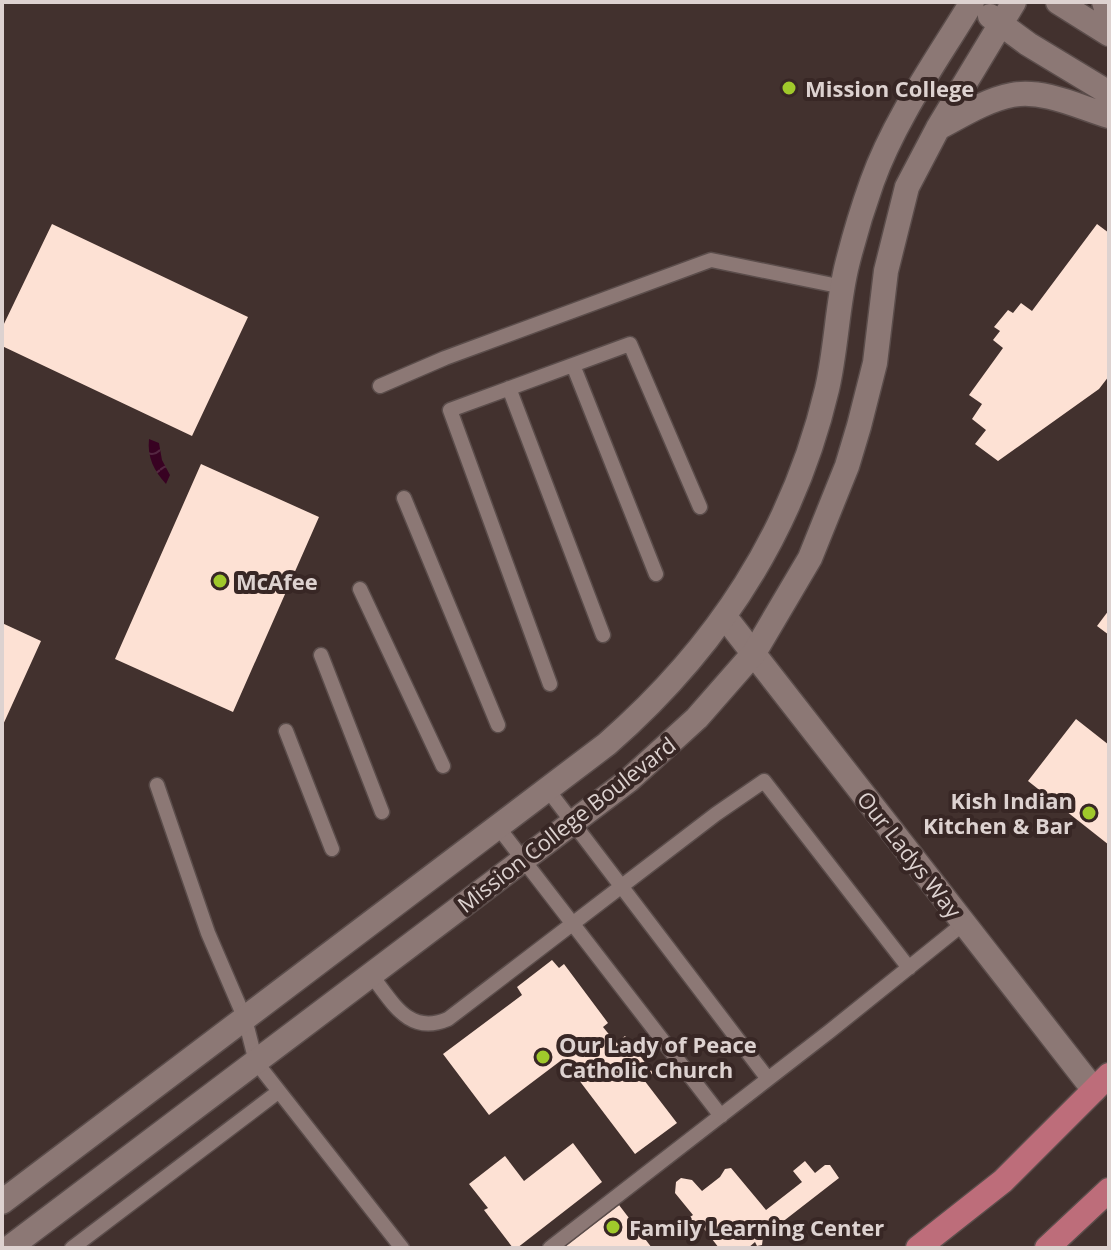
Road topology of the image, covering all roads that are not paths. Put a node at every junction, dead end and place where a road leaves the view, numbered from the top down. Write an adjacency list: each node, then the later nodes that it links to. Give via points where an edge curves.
1 (972, 2): 6 (street, Mission College Boulevard); 11 (street, Mission College Boulevard, via 887,143)
2 (1014, 2): 6 (street, Mission College Boulevard)
3 (1058, 2): 7 (street)
4 (1104, 2): 5 (street)
5 (1109, 18)
6 (1001, 24): 8 (street, Mission College Boulevard); 10 (street, Mission College Boulevard)
7 (1109, 34)
8 (1109, 93)
9 (1109, 116): 10 (street, via 1036,94 1012,95)
10 (938, 128): 21 (street, Mission College Boulevard, via 907,187 896,225 875,363 847,466 810,558)
11 (843, 287): 13 (lane, via 711,260); 19 (street, Mission College Boulevard, via 828,386 806,463 769,546)
12 (573, 365): 14 (lane); 16 (lane, via 630,344); 17 (lane)
13 (380, 386)
14 (509, 388): 20 (lane); 23 (lane, via 450,410)
15 (404, 498): 24 (lane)
16 (700, 507)
17 (656, 574)
18 (360, 589): 26 (lane)
19 (725, 617): 21 (street, Our Ladys Way); 28 (street, Mission College Boulevard, via 648,708)
20 (603, 635)
21 (754, 653): 30 (street, Mission College Boulevard, via 660,753); 36 (street, Our Ladys Way)
22 (321, 655): 29 (lane)
23 (550, 684)
24 (498, 725)
25 (286, 731): 32 (lane)
26 (443, 766)
27 (157, 785): 39 (lane, via 208,933)
28 (548, 790): 30 (lane); 31 (street, Mission College Boulevard)
29 (382, 812)
30 (573, 823): 33 (street, Mission College Boulevard); 34 (lane)
31 (498, 827): 33 (lane); 39 (street, Mission College Boulevard)
32 (332, 849)
33 (524, 861): 35 (lane); 38 (street, Mission College Boulevard)
34 (622, 886): 35 (lane); 37 (lane, via 764,781); 41 (lane)
35 (574, 923): 38 (lane, via 434,1025 408,1019); 44 (lane)
36 (963, 924): 37 (lane); 42 (street, Our Ladys Way)
37 (909, 968): 41 (lane)
38 (371, 975): 40 (street, Mission College Boulevard)
39 (245, 1019): 40 (lane); 46 (street, Mission College Boulevard)
40 (256, 1062): 43 (lane); 47 (street, Mission College Boulevard)
41 (768, 1079): 44 (lane)
42 (1102, 1083): 51 (main road, via 1003,1181)
43 (278, 1092): 48 (lane); 49 (lane)
44 (721, 1116): 50 (lane)
45 (1109, 1190): 52 (main road)
46 (2, 1202)
47 (9, 1248)
48 (72, 1248)
49 (402, 1248)
50 (550, 1248)
51 (918, 1248)
52 (1047, 1248)

